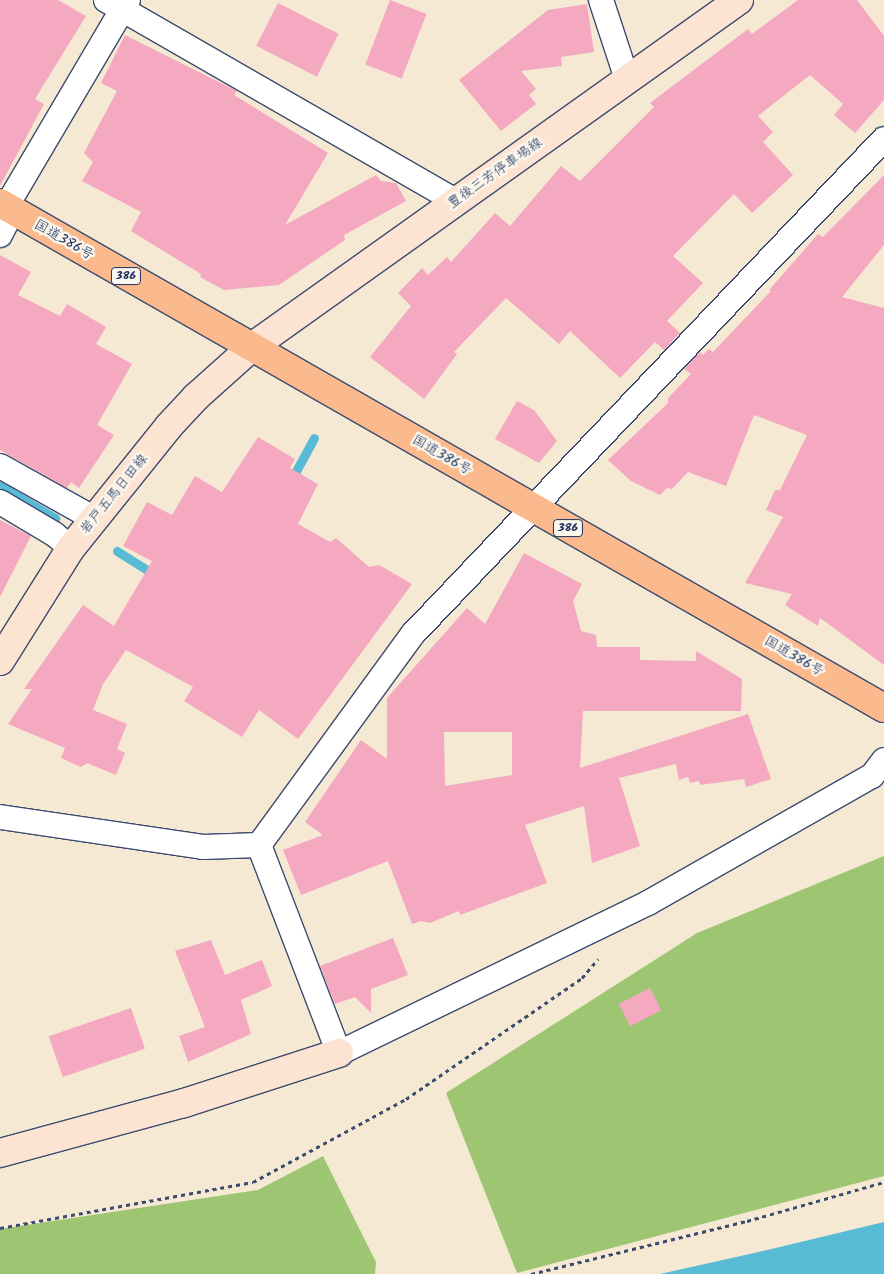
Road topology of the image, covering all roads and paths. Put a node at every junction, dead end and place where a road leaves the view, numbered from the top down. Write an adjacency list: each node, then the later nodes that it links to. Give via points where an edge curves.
1 (601, 0): 4 (street)
2 (739, 0): 4 (main road, 豊後三芳停車場線)
3 (119, 3): 6 (street); 7 (street)
4 (627, 79): 6 (main road, 豊後三芳停車場線)
5 (884, 139): 12 (street)
6 (455, 201): 9 (main road, 豊後三芳停車場線)
7 (6, 207): 8 (street); 9 (highway, 国道386号 / 386)
8 (0, 235)
9 (252, 347): 12 (highway, 国道386号 / 386); 13 (main road, 岩戸五馬日田線, via 169,426)
10 (0, 466): 13 (street)
11 (0, 502): 14 (street, via 54,534)
12 (533, 508): 16 (highway, 国道386号 / 386); 19 (street, via 413,634)
13 (93, 518): 14 (main road, 岩戸五馬日田線)
14 (71, 548): 15 (main road, 岩戸五馬日田線)
15 (0, 661)
16 (884, 708)
17 (884, 760): 21 (street, via 872,776 648,904)
18 (0, 817): 19 (street, via 203,847)
19 (259, 845): 21 (street)
20 (602, 956): 24 (path, via 582,978 406,1099 253,1182)
21 (339, 1053): 22 (main road, via 184,1104)
22 (0, 1154)
23 (884, 1182): 25 (path, via 747,1221)
24 (0, 1228)
25 (531, 1274)

